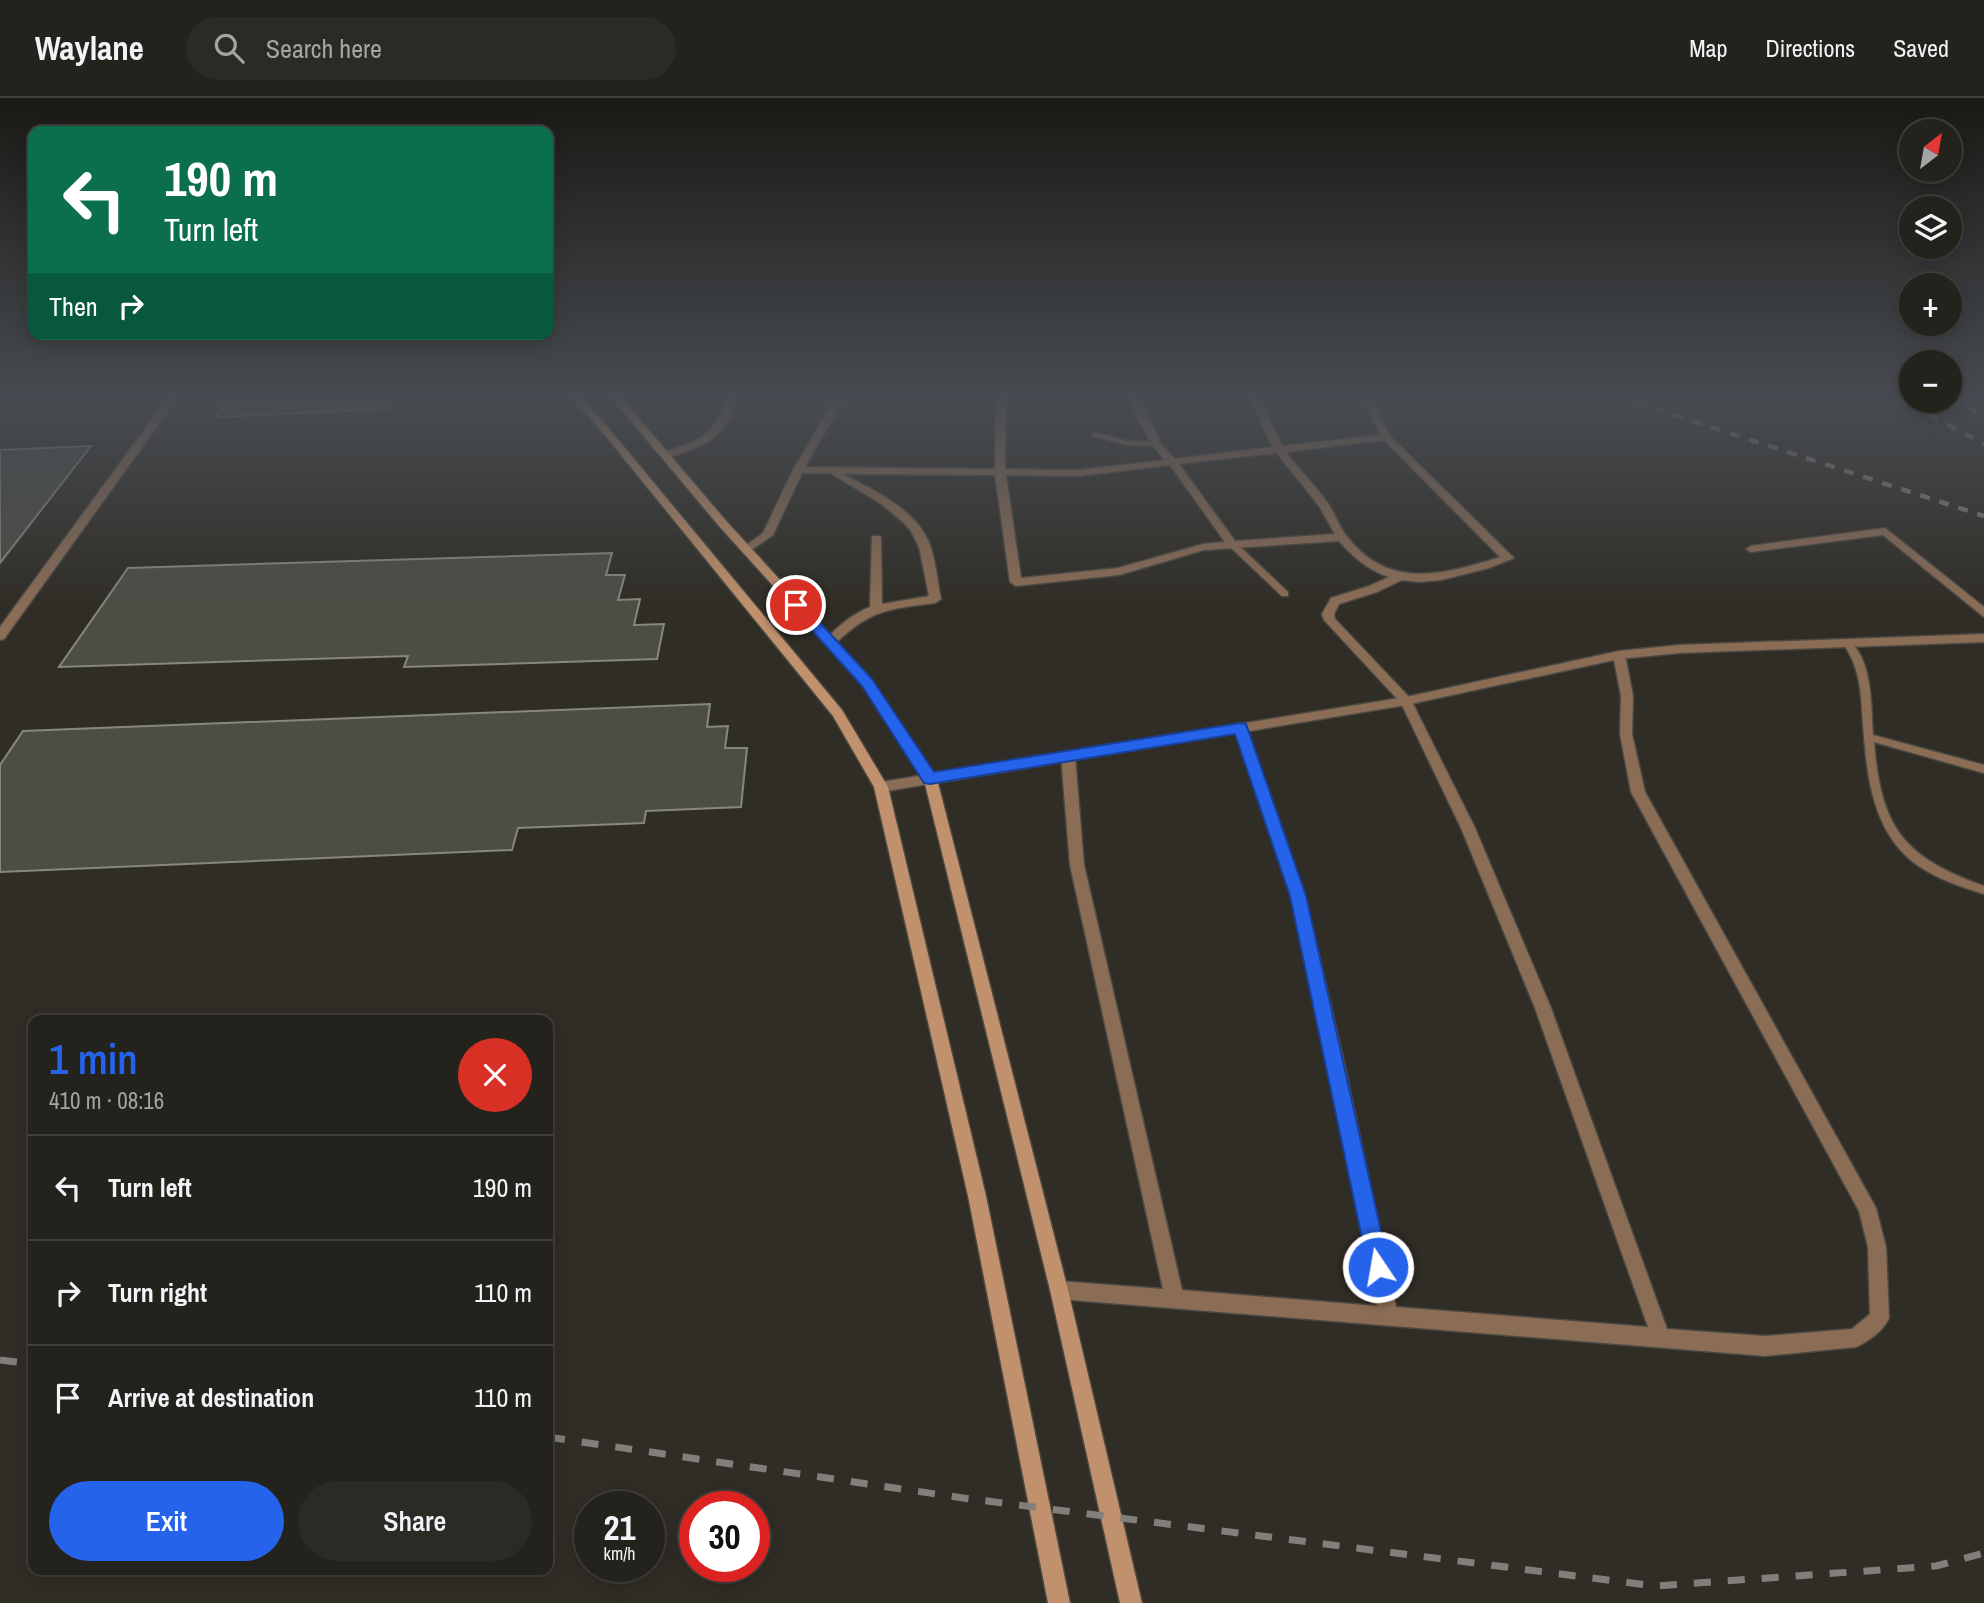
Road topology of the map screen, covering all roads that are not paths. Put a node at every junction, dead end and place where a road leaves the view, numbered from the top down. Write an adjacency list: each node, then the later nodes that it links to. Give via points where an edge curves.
1 (123, 466): 23 (street)
2 (635, 466): 35 (main road, via 838,713)
3 (674, 466): 16 (main road)
4 (800, 466): 10 (street)
5 (1000, 466): 12 (street)
6 (1143, 466): 12 (street, via 1079,473)
7 (1175, 466): 15 (street)
8 (1293, 466): 13 (street, via 1330,513)
9 (1415, 466): 18 (street, via 1508,558 1435,579)
10 (798, 470): 11 (street); 16 (street, via 768,535)
11 (834, 472): 12 (street); 20 (street, via 913,525 922,541 935,599)
12 (1000, 472): 15 (street, via 1016,582 1119,571)
13 (1342, 537): 15 (street); 18 (street, via 1366,560)
14 (876, 538): 20 (street)
15 (1231, 543): 19 (lane)
16 (746, 549): 26 (main road)
17 (1751, 549): 21 (street, via 1885,531)
18 (1399, 577): 29 (street, via 1340,598 1331,604 1328,614)
19 (1285, 594)
20 (876, 607): 26 (street, via 845,626)
21 (1984, 613)
22 (0, 615): 23 (street)
23 (15, 615): 24 (street)
24 (0, 636)
25 (1984, 638): 27 (street)
26 (830, 642): 34 (main road, via 867,682)
27 (1847, 643): 28 (street); 31 (lane, via 1864,675)
28 (1619, 654): 29 (street); 40 (street, via 1637,792 1867,1208 1880,1280 1880,1318 1856,1338 1765,1346)
29 (1406, 701): 30 (street); 40 (street, via 1468,828 1543,1008)
30 (1240, 728): 32 (street); 39 (street, via 1298,896)
31 (1868, 737): 33 (lane); 36 (lane, via 1878,804 1895,836 1927,866)
32 (1068, 756): 34 (street); 38 (street, via 1077,865)
33 (1984, 769)
34 (930, 779): 35 (street); 37 (main road)
35 (881, 787): 41 (main road, via 978,1196)
36 (1984, 890)
37 (1059, 1290): 38 (street); 42 (main road)
38 (1175, 1300): 39 (street)
39 (1389, 1317): 40 (street)
40 (1661, 1338)
41 (1059, 1603)
42 (1131, 1603)

